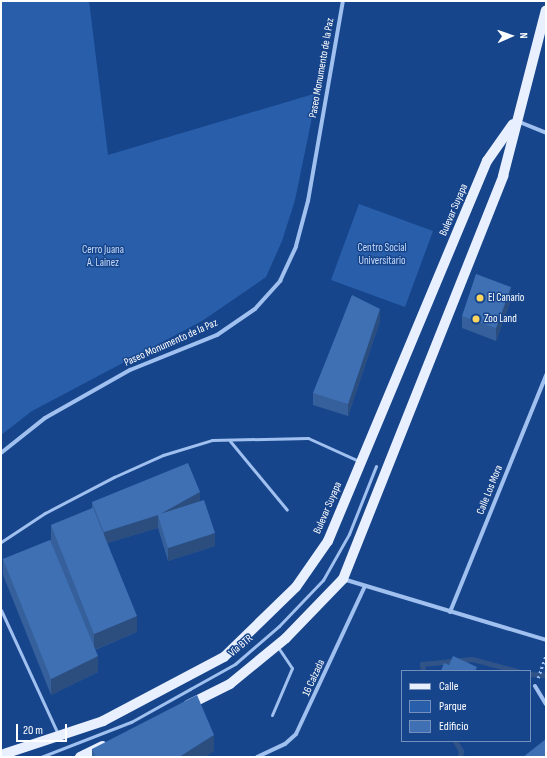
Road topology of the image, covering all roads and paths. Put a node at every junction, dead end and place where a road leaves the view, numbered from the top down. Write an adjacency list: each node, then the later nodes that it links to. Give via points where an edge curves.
1 (343, 1): 8 (street, Paseo Monumento de la Paz, via 308,201 296,246 280,281 256,309 216,335 130,370 45,418)
2 (546, 10): 3 (main road, Bulevar Suyapa)
3 (544, 27): 4 (main road, Bulevar Suyapa)
4 (515, 120): 5 (street); 9 (main road, Bulevar Suyapa, via 487,161); 13 (main road, Bulevar Suyapa, via 503,176)
5 (546, 133)
6 (546, 375): 16 (street, Calle Los Mora)
7 (230, 441): 9 (lane, via 257,437 308,438); 11 (lane); 12 (lane, via 212,440 163,455 45,513)
8 (1, 453)
9 (361, 461): 25 (main road, Bulevar Suyapa, via 328,541 296,587 224,657 127,710)
10 (376, 466): 27 (lane, Vía BTR, via 349,534 323,580 279,626 234,664 184,693 125,724)
11 (287, 510)
12 (1, 542)
13 (343, 579): 14 (street); 18 (main road, Bulevar Suyapa)
14 (365, 586): 16 (street); 29 (street, 16 Calzada, via 296,734 285,744)
15 (1, 610): 25 (lane)
16 (450, 612): 17 (street)
17 (546, 640)
18 (277, 645): 22 (main road, Bulevar Suyapa, via 230,684); 23 (lane, via 292,668)
19 (546, 655): 20 (path)
20 (535, 686): 21 (street)
21 (546, 704)
22 (180, 709)
23 (272, 715)
24 (166, 716): 28 (main road)
25 (60, 738): 26 (main road, Bulevar Suyapa)
26 (1, 755)
27 (41, 757)
28 (80, 757)
29 (257, 757)

